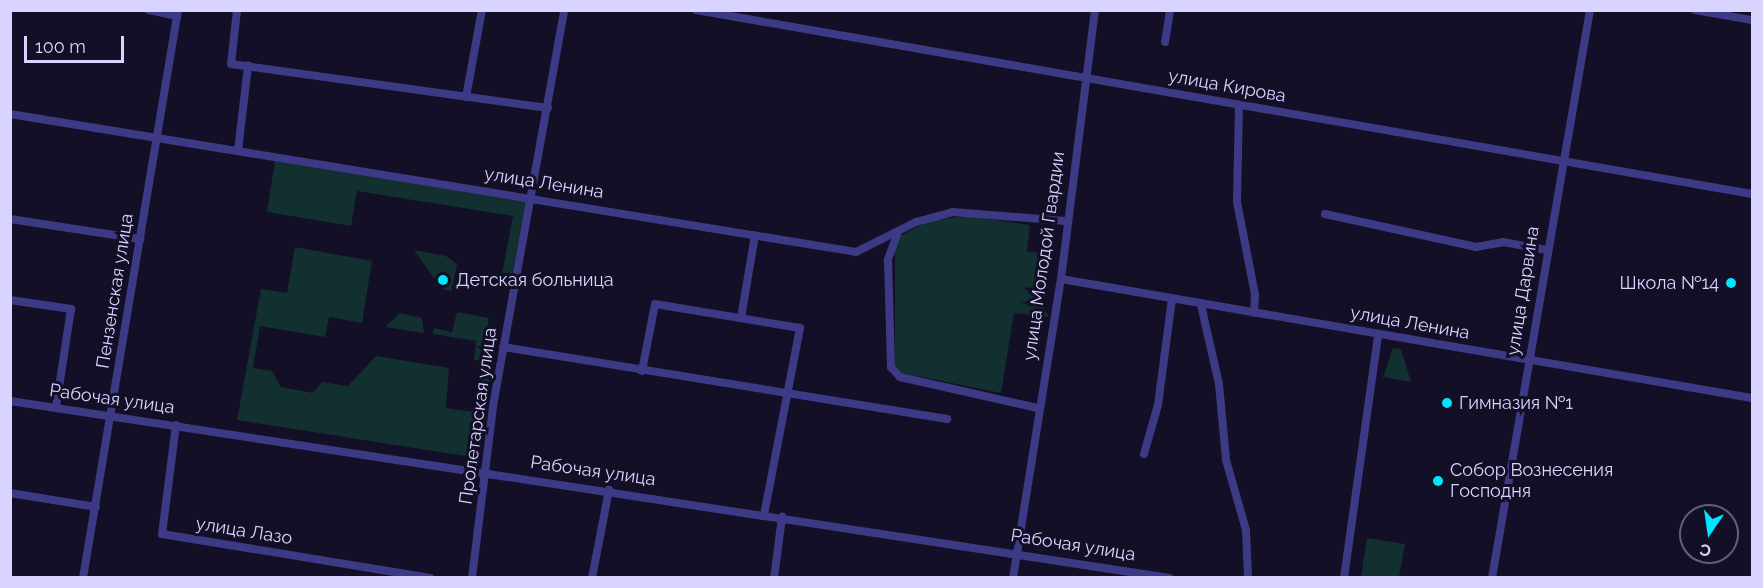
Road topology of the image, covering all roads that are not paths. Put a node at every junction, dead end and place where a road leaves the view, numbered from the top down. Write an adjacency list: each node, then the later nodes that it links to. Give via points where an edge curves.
1 (149, 10): 10 (street)
2 (237, 10): 13 (street, via 231,64)
3 (482, 10): 15 (street)
4 (564, 10): 17 (street, Пролетарская улица)
5 (696, 10): 14 (street, улица Кирова)
6 (1095, 10): 14 (street, улица Молодой Гвардии)
7 (1170, 10): 12 (street)
8 (1590, 10): 21 (street, улица Дарвина)
9 (1695, 10): 11 (street)
10 (178, 13): 19 (street, Пензенская улица)
11 (1752, 20)
12 (1165, 42)
13 (248, 66): 15 (street); 20 (street)
14 (1086, 78): 16 (street, улица Кирова); 26 (street, улица Молодой Гвардии)
15 (466, 97): 17 (street)
16 (1239, 105): 21 (street, улица Кирова); 35 (street, via 1237,202 1256,295)
17 (548, 108): 23 (street, Пролетарская улица)
18 (10, 114): 19 (street, улица Ленина)
19 (157, 139): 20 (street, улица Ленина); 29 (street, Пензенская улица)
20 (238, 151): 23 (street, улица Ленина)
21 (1562, 162): 22 (street, улица Кирова); 30 (street, улица Дарвина)
22 (1752, 194)
23 (534, 198): 28 (street, улица Ленина); 38 (street, Пролетарская улица)
24 (1325, 214): 30 (street, via 1476,247 1503,242)
25 (10, 219): 29 (street)
26 (1065, 220): 27 (street, улица Ленина, via 953,212); 31 (street, улица Молодой Гвардии)
27 (898, 232): 28 (street, улица Ленина, via 856,252); 45 (street, via 888,260 891,367 900,377)
28 (755, 235): 36 (street)
29 (140, 239): 46 (street, Пензенская улица)
30 (1546, 250): 39 (street, улица Дарвина)
31 (1061, 279): 33 (street, улица Ленина); 45 (street, улица Молодой Гвардии)
32 (10, 300): 44 (street, via 71,309)
33 (1172, 300): 34 (street, улица Ленина); 49 (street, via 1158,405)
34 (1201, 305): 35 (street, улица Ленина); 64 (street, via 1219,384 1226,460 1246,530)
35 (1254, 313): 37 (street, улица Ленина)
36 (741, 318): 40 (street, via 655,304); 41 (street, via 800,328)
37 (1378, 335): 39 (street, улица Ленина); 65 (street)
38 (503, 346): 40 (street); 50 (street, Пролетарская улица)
39 (1529, 361): 42 (street, улица Ленина); 66 (street, улица Дарвина)
40 (642, 371): 41 (street)
41 (786, 395): 47 (street); 54 (street)
42 (1752, 398)
43 (10, 401): 44 (street, Рабочая улица)
44 (56, 407): 46 (street, Рабочая улица)
45 (1038, 408): 56 (street, улица Молодой Гвардии)
46 (111, 415): 48 (street, Рабочая улица); 53 (street, Пензенская улица)
47 (947, 419)
48 (176, 425): 50 (street, Рабочая улица); 58 (street, улица Лазо, via 162,534)
49 (1144, 454)
50 (488, 473): 51 (street, Рабочая улица); 59 (street, Пролетарская улица)
51 (609, 490): 54 (street, Рабочая улица); 60 (street)
52 (10, 493): 53 (street)
53 (96, 507): 57 (street, Пензенская улица)
54 (764, 515): 55 (street, Рабочая улица)
55 (782, 517): 56 (street, Рабочая улица); 61 (street)
56 (1017, 552): 62 (street, улица Молодой Гвардии); 63 (street, Рабочая улица)
57 (83, 578)
58 (430, 578)
59 (472, 578)
60 (592, 578)
61 (774, 578)
62 (1013, 578)
63 (1170, 578)
64 (1248, 578)
65 (1344, 578)
66 (1492, 578)

